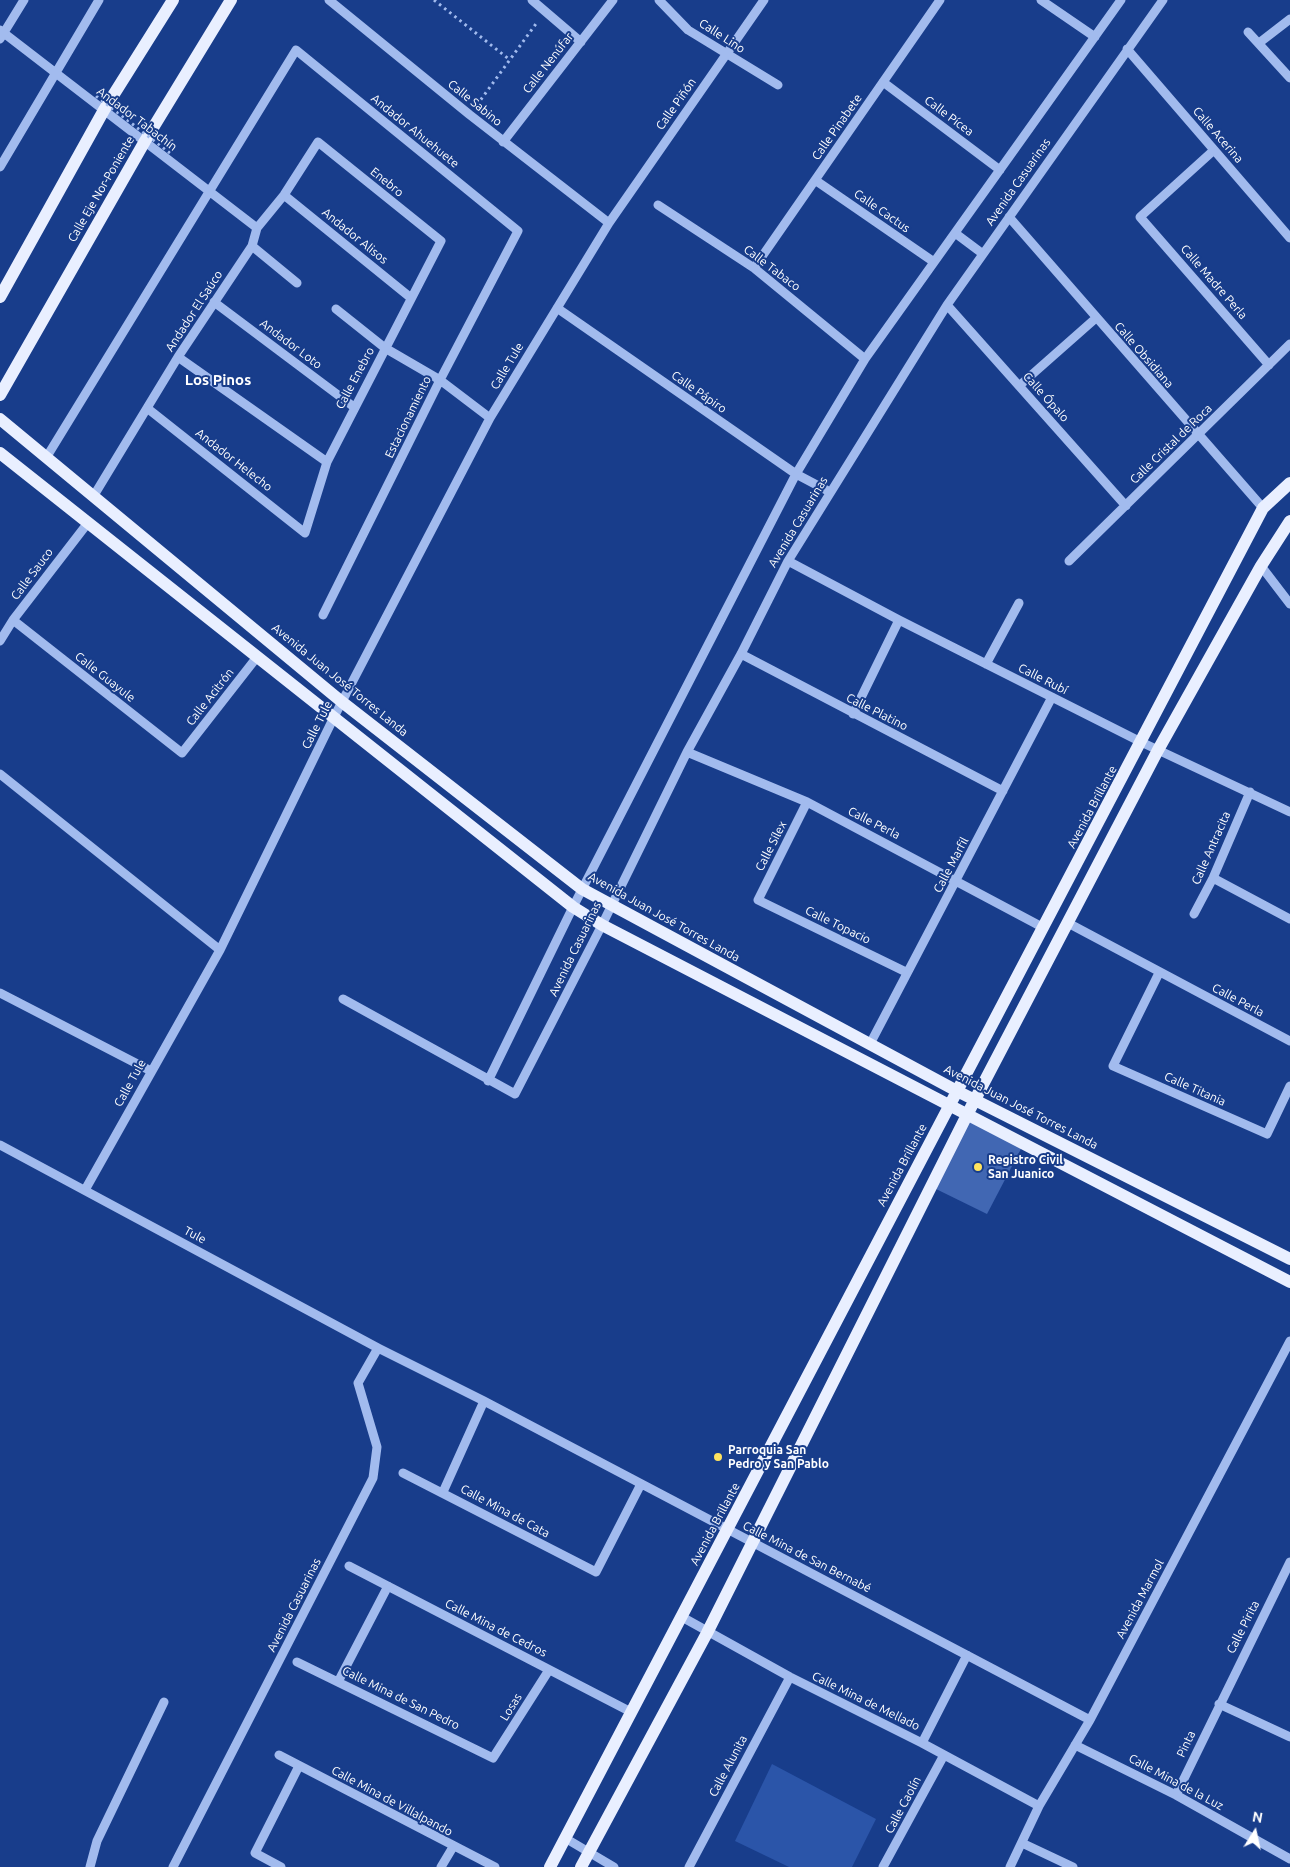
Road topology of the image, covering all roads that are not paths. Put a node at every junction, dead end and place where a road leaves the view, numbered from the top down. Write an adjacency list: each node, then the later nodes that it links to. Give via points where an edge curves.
1 (24, 0): 16 (street)
2 (99, 0): 22 (street)
3 (173, 0): 26 (main road)
4 (231, 0): 27 (main road, Calle Eje Nor-Poniente)
5 (329, 0): 29 (street, Calle Sabino)
6 (532, 0): 18 (street)
7 (613, 0): 18 (street, Calle Nenúfar)
8 (659, 0): 21 (street, Calle Lino, via 688,30)
9 (764, 0): 21 (street, Calle Piñón)
10 (940, 0): 24 (street, Calle Pinabete)
11 (1041, 0): 17 (street)
12 (1121, 0): 17 (street, Avenida Casuarinas)
13 (1163, 0): 20 (street, Avenida Casuarinas)
14 (1290, 19): 19 (street)
15 (1248, 32): 19 (street)
16 (1, 34): 22 (street, Andador Tabachín)
17 (1095, 37): 32 (street, Avenida Casuarinas)
18 (580, 42): 29 (street, Calle Nenúfar)
19 (1259, 43): 23 (street)
20 (1127, 49): 30 (street, Calle Acerina); 37 (street, Avenida Casuarinas)
21 (725, 54): 25 (street, Calle Lino); 38 (street, Calle Piñón)
22 (56, 73): 26 (street, Andador Tabachín); 31 (street)
23 (1290, 78)
24 (883, 82): 32 (street, Calle Pícea); 33 (street, Calle Pinabete)
25 (778, 85)
26 (104, 110): 27 (street, Andador Tabachín); 49 (main road)
27 (145, 141): 34 (street, Andador Tabachín); 63 (main road, Calle Eje Nor-Poniente)
28 (318, 142): 35 (street, Andador El Saúco); 43 (street, Enebro)
29 (503, 142): 38 (street, Calle Sabino)
30 (1214, 150): 42 (street, Calle Acerina); 60 (street, Calle Madre Perla, via 1140,217)
31 (0, 167)
32 (1000, 170): 41 (street, Avenida Casuarinas)
33 (815, 180): 46 (street, Calle Cactus); 47 (street, Calle Pinabete)
34 (210, 190): 39 (street, Andador Tabachín); 40 (street, Andador Ahuehuete, via 296,50); 70 (street)
35 (284, 195): 39 (street, Andador El Saúco); 50 (street, Andador Alisos)
36 (658, 205): 47 (street, Calle Tabaco)
37 (1009, 217): 45 (street, Avenida Casuarinas); 55 (street, Calle Obsidiana)
38 (609, 223): 53 (street, Calle Tule)
39 (258, 228): 44 (street, Andador El Saúco)
40 (518, 231): 61 (street, Estacionamiento)
41 (955, 233): 45 (street); 46 (street, Avenida Casuarinas)
42 (1290, 238)
43 (441, 241): 50 (street, Calle Enebro)
44 (252, 246): 48 (street); 51 (street, Andador El Saúco)
45 (983, 254): 52 (street, Avenida Casuarinas)
46 (934, 262): 59 (street, Avenida Casuarinas)
47 (754, 268): 59 (street, Calle Tabaco)
48 (297, 283)
49 (0, 298)
50 (411, 298): 57 (street, Calle Enebro)
51 (214, 302): 58 (street, Andador El Saúco); 64 (street, Andador Loto)
52 (947, 305): 62 (street, Calle Ópalo); 74 (street, Avenida Casuarinas)
53 (556, 308): 66 (street, Calle Tule); 72 (street, Calle Pápiro)
54 (336, 310): 57 (street)
55 (1096, 318): 62 (street); 68 (street, Calle Obsidiana)
56 (1290, 344): 60 (street, Calle Cristal de Roca)
57 (385, 348): 61 (street); 64 (street, Calle Enebro)
58 (178, 357): 65 (street, Andador El Saúco); 71 (street)
59 (865, 359): 72 (street, Avenida Casuarinas)
60 (1269, 364): 68 (street, Calle Cristal de Roca)
61 (440, 380): 66 (street); 86 (street, Estacionamiento)
62 (1019, 386): 76 (street, Calle Ópalo)
63 (0, 395)
64 (354, 407): 71 (street, Calle Enebro)
65 (147, 408): 75 (street, Andador El Saúco); 80 (street, Andador Helecho)
66 (490, 418): 94 (street, Calle Tule)
67 (0, 419): 70 (main road, Avenida Juan José Torres Landa)
68 (1199, 436): 76 (street, Calle Cristal de Roca); 77 (street, Calle Obsidiana)
69 (0, 452): 79 (main road)
70 (46, 458): 75 (main road, Avenida Juan José Torres Landa)
71 (327, 462): 80 (street, Calle Enebro)
72 (796, 474): 74 (street, Calle Pápiro); 108 (street, Avenida Casuarinas)
73 (1290, 483): 77 (main road, Avenida Brillante)
74 (830, 492): 82 (street, Avenida Casuarinas)
75 (93, 497): 94 (main road, Avenida Juan José Torres Landa)
76 (1126, 506): 81 (street, Calle Cristal de Roca)
77 (1263, 508): 97 (main road, Avenida Brillante)
78 (1290, 520): 83 (main road)
79 (87, 524): 87 (street, Calle Sauco); 91 (main road)
80 (305, 533)
81 (1069, 560)
82 (788, 561): 88 (street, Calle Rubí); 90 (street, Avenida Casuarinas)
83 (1261, 566): 85 (street); 98 (main road)
84 (1019, 603): 92 (street)
85 (1290, 604)
86 (323, 615)
87 (13, 620): 89 (street, Calle Sauco); 100 (street, Calle Guayule)
88 (899, 620): 92 (street, Calle Rubí); 95 (street)
89 (0, 641)
90 (741, 654): 95 (street, Calle Platino); 99 (street, Avenida Casuarinas)
91 (257, 657): 96 (main road); 100 (street, Calle Acitrón)
92 (986, 664): 93 (street, Calle Rubí)
93 (1052, 697): 97 (street, Calle Rubí); 102 (street, Calle Marfil)
94 (342, 702): 96 (street, Calle Tule); 108 (main road, Avenida Juan José Torres Landa)
95 (853, 714): 102 (street, Calle Platino)
96 (334, 717): 111 (main road); 117 (street, Calle Tule)
97 (1141, 742): 98 (street, Calle Rubí); 116 (main road, Avenida Brillante)
98 (1158, 750): 103 (street, Calle Rubí); 114 (main road)
99 (687, 752): 104 (street, Calle Perla); 110 (street, Avenida Casuarinas)
100 (182, 753)
101 (0, 774): 117 (street)
102 (1003, 791): 107 (street, Calle Marfil)
103 (1250, 792): 105 (street, Calle Rubí); 106 (street, Calle Antracita)
104 (807, 802): 107 (street, Calle Perla); 109 (street, Calle Sílex)
105 (1290, 812)
106 (1214, 878): 112 (street, Calle Antracita); 113 (street)
107 (957, 880): 116 (street, Calle Perla); 118 (street, Calle Marfil)
108 (582, 889): 110 (main road, Avenida Juan José Torres Landa); 111 (street, Avenida Casuarinas)
109 (758, 900): 118 (street, Calle Topacio)
110 (612, 904): 115 (street, Avenida Casuarinas); 123 (main road, Avenida Juan José Torres Landa)
111 (573, 907): 115 (main road); 125 (street, Avenida Casuarinas)
112 (1194, 914)
113 (1290, 919)
114 (1068, 923): 119 (street, Calle Perla); 128 (main road)
115 (602, 925): 125 (street, Avenida Casuarinas, via 515,1094); 129 (main road)
116 (1044, 928): 127 (main road, Avenida Brillante)
117 (220, 950): 124 (street, Calle Tule)
118 (906, 972): 123 (street, Calle Marfil)
119 (1159, 973): 122 (street, Calle Perla); 126 (street, Calle Titania, via 1113,1066 1267,1134)
120 (0, 994): 124 (street)
121 (343, 999): 125 (street)
122 (1290, 1041)
123 (870, 1044): 127 (main road, Avenida Juan José Torres Landa)
124 (151, 1071): 132 (street, Calle Tule)
125 (488, 1081)
126 (1290, 1086)
127 (957, 1090): 128 (main road, Avenida Juan José Torres Landa); 129 (main road, Avenida Brillante)
128 (976, 1099): 130 (main road); 133 (main road, Avenida Juan José Torres Landa)
129 (950, 1104): 130 (main road); 141 (main road, Avenida Brillante)
130 (968, 1113): 134 (main road); 142 (main road)
131 (0, 1145): 132 (street, Tule)
132 (85, 1190): 136 (street, Tule)
133 (1290, 1259)
134 (1290, 1282)
135 (1290, 1341): 156 (street, Avenida Marmol)
136 (378, 1348): 137 (street, Calle Mina de San Bernabé); 172 (street, Avenida Casuarinas, via 358,1382 377,1447 373,1478)
137 (484, 1401): 139 (street, Calle Mina de San Bernabé); 140 (street)
138 (403, 1473): 140 (street, Calle Mina de Cata)
139 (641, 1484): 140 (street, Calle Mina de Cata, via 596,1572); 141 (street, Calle Mina de San Bernabé)
140 (442, 1492)
141 (728, 1530): 142 (street, Calle Mina de San Bernabé); 146 (main road, Avenida Brillante)
142 (752, 1542): 147 (main road); 148 (street, Calle Mina de San Bernabé)
143 (1290, 1562): 154 (street, Calle Pirita)
144 (349, 1566): 145 (street, Calle Mina de Cedros)
145 (388, 1586): 150 (street, Calle Mina de Cedros); 152 (street)
146 (682, 1617): 147 (street, Calle Mina de Mellado); 155 (main road, Avenida Brillante)
147 (707, 1633): 151 (street, Calle Mina de Mellado); 169 (main road)
148 (967, 1655): 156 (street, Calle Mina de San Bernabé); 158 (street)
149 (297, 1662): 152 (street, Calle Mina de San Pedro)
150 (549, 1670): 155 (street, Calle Mina de Cedros); 162 (street, Losas)
151 (790, 1677): 158 (street, Calle Mina de Mellado); 179 (street, Calle Alunita)
152 (338, 1682): 162 (street, Calle Mina de San Pedro)
153 (164, 1702): 171 (street, via 97,1841)
154 (1219, 1704): 157 (street); 164 (street, Pinta)
155 (631, 1712): 166 (main road, Avenida Brillante)
156 (1090, 1720): 159 (street, Avenida Marmol)
157 (1290, 1737)
158 (922, 1743): 160 (street, Calle Mina de Mellado)
159 (1074, 1745): 164 (street, Calle Mina de la Luz); 165 (street, Avenida Marmol)
160 (944, 1754): 165 (street, Calle Mina de Mellado); 180 (street, Calle Caolín)
161 (279, 1755): 163 (street, Calle Mina de Villalpando)
162 (493, 1758)
163 (299, 1766): 168 (street, Calle Mina de Villalpando); 173 (street, via 255,1853)
164 (1176, 1795): 170 (street, Calle Mina de la Luz)
165 (1038, 1806): 167 (street, Avenida Marmol)
166 (565, 1838): 169 (street); 176 (main road, Avenida Brillante)
167 (1022, 1843): 181 (street, Avenida Marmol); 182 (street)
168 (453, 1847): 174 (street); 175 (street, Calle Mina de Villalpando)
169 (588, 1851): 177 (main road); 178 (street)
170 (1290, 1859)
171 (90, 1867)
172 (173, 1867)
173 (280, 1867)
174 (442, 1867)
175 (496, 1867)
176 (550, 1867)
177 (581, 1867)
178 (614, 1867)
179 (689, 1867)
180 (883, 1867)
181 (1010, 1867)
182 (1073, 1867)

